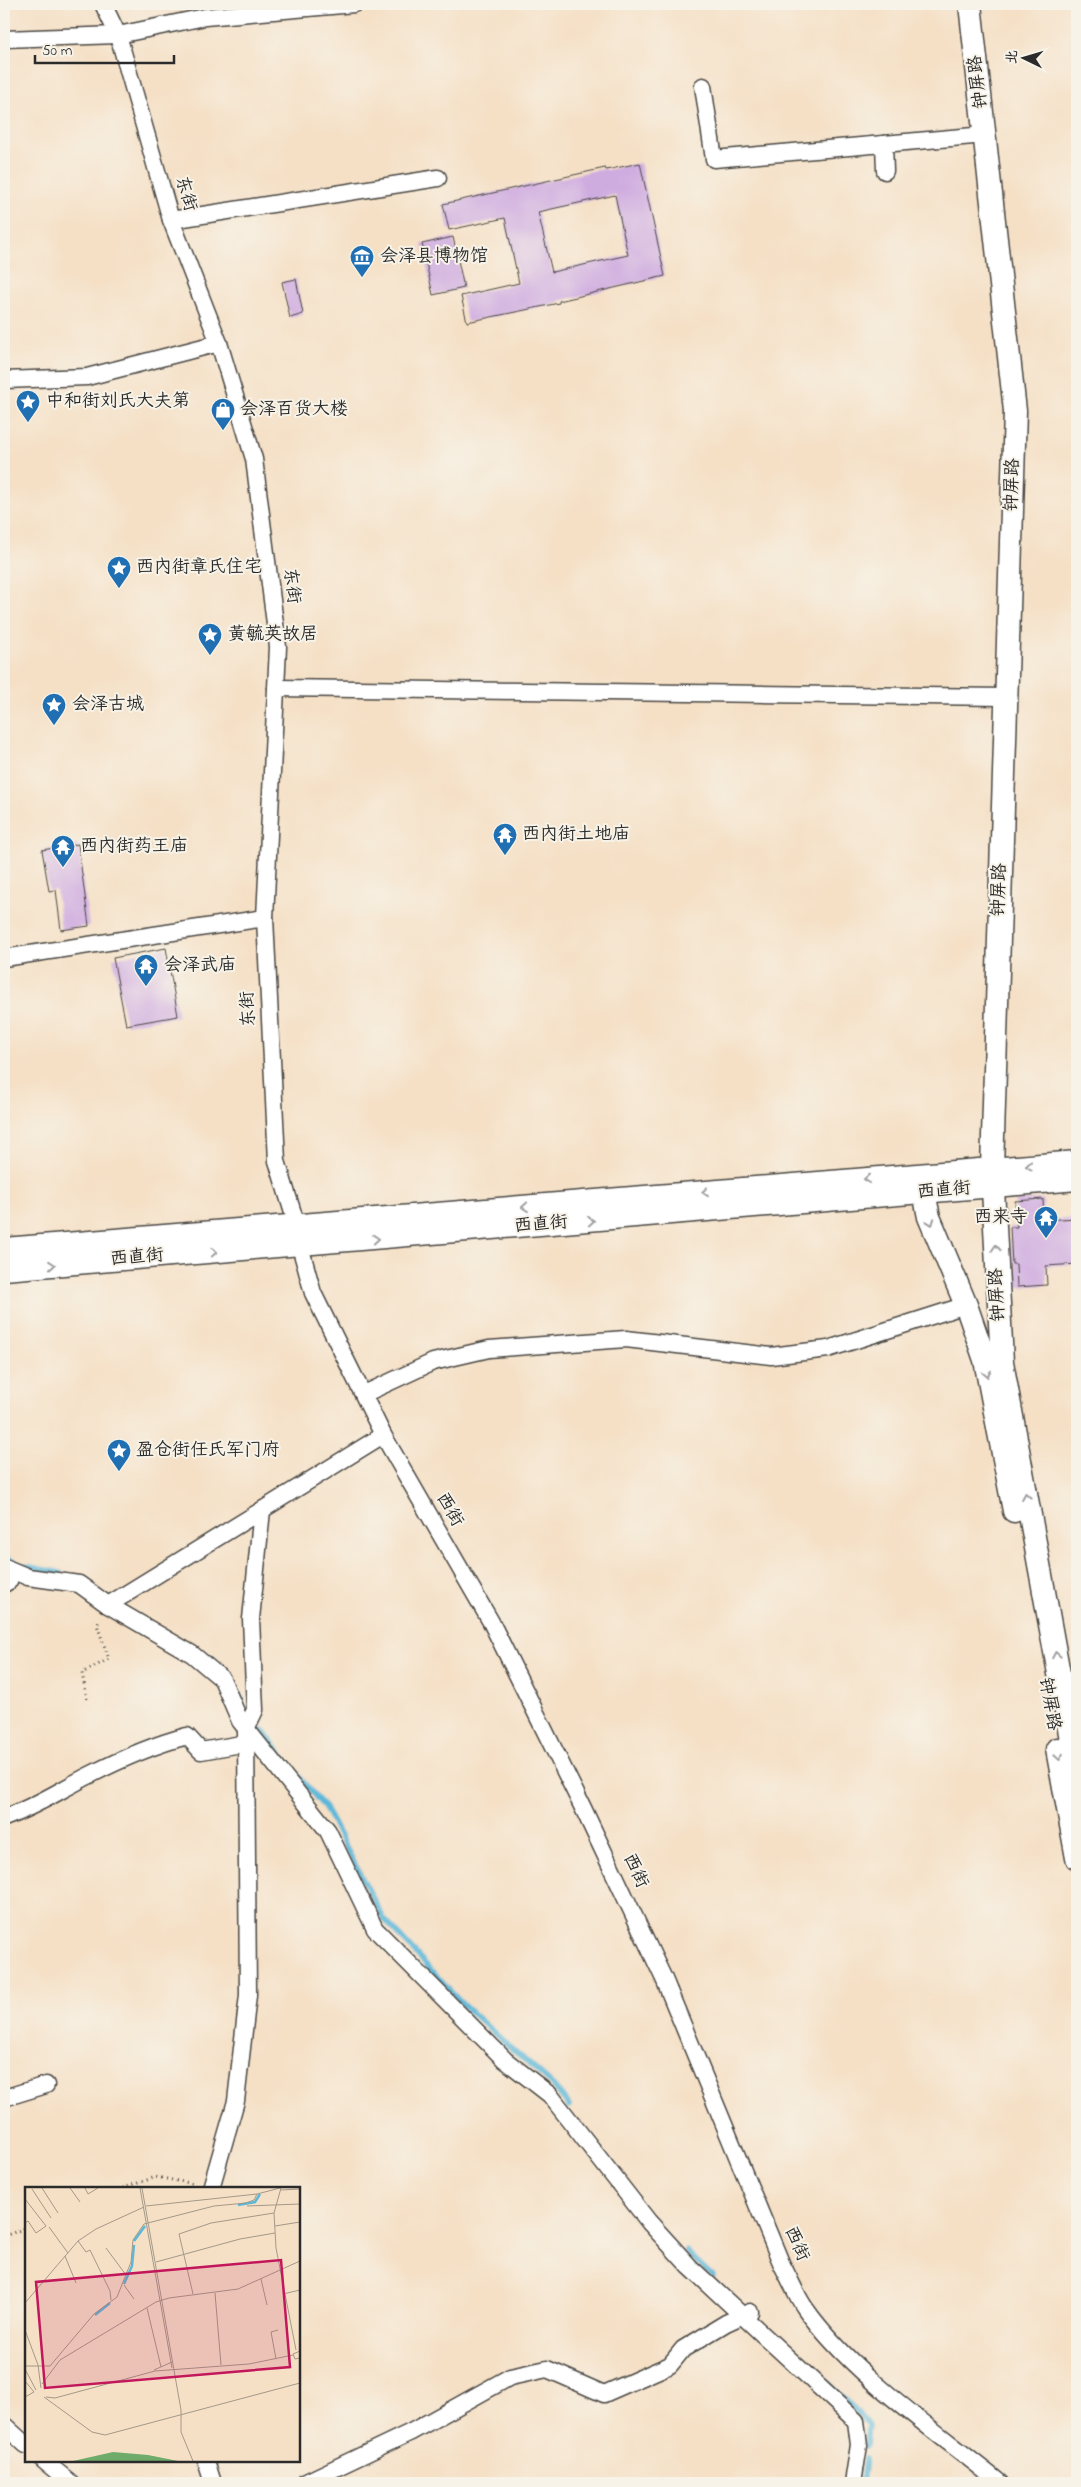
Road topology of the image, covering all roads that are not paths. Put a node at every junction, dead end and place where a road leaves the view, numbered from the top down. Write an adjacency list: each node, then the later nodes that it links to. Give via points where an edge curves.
1 (103, 4): 4 (street, 东街)
2 (348, 4): 4 (street, via 205,17)
3 (970, 4): 7 (street, 钟屏路)
4 (118, 35): 5 (street); 11 (street, 东街)
5 (4, 39)
6 (703, 86): 8 (street, via 714,159)
7 (985, 135): 8 (street); 15 (street, 钟屏路, via 1015,411)
8 (884, 144): 9 (street)
9 (885, 171)
10 (438, 178): 11 (street)
11 (172, 220): 12 (street, 东街)
12 (218, 342): 13 (street, via 87,377); 14 (street, 东街, via 254,459 278,647)
13 (4, 380)
14 (276, 688): 15 (street); 16 (street, 东街)
15 (1005, 697): 19 (street, 钟屏路)
16 (265, 918): 17 (street); 22 (street, 东街, via 277,1161)
17 (4, 958)
18 (1077, 1162): 19 (street, 西直街, one-way to 19)
19 (992, 1178): 20 (street, 西直街); 21 (street, 西直街); 32 (street, 钟屏路, one-way to 19, via 1002,1362)
20 (1077, 1179)
21 (922, 1183): 22 (street, 西直街); 25 (street, 钟屏路, one-way to 25, via 928,1218)
22 (298, 1236): 23 (street, 西直街); 24 (street, 西直街, one-way to 22); 26 (street, 西街, via 313,1293)
23 (4, 1249)
24 (4, 1269)
25 (966, 1305): 26 (street, via 828,1350 771,1356 626,1339 489,1349 433,1362); 34 (street, 钟屏路, one-way to 34, via 985,1360)
26 (364, 1394): 27 (street, 西街)
27 (383, 1435): 28 (street); 47 (street, 西街, via 491,1622 583,1808 664,1978 775,2247 805,2308 848,2357)
28 (262, 1510): 30 (street); 31 (street, via 251,1619 255,1710)
29 (7, 1574): 30 (street, via 79,1584)
30 (108, 1605): 31 (street, via 192,1654 222,1680)
31 (246, 1736): 33 (street, via 201,1750 187,1736 162,1743 88,1775 31,1808); 37 (street, via 248,1995 236,2101); 38 (street, via 328,1831 375,1929 505,2060 550,2095 649,2222 690,2267)
32 (1077, 1772)
33 (4, 1818)
34 (1077, 1858)
35 (46, 2085): 36 (street)
36 (4, 2098)
37 (211, 2187)
38 (746, 2314): 45 (street, via 683,2349 670,2365 604,2394 547,2369 510,2377 411,2432); 46 (street, via 856,2421 859,2445)
39 (4, 2425): 40 (street)
40 (25, 2444)
41 (45, 2462): 43 (street)
42 (206, 2462): 44 (street)
43 (71, 2483)
44 (213, 2483)
45 (304, 2483)
46 (853, 2483)
47 (1000, 2483)

